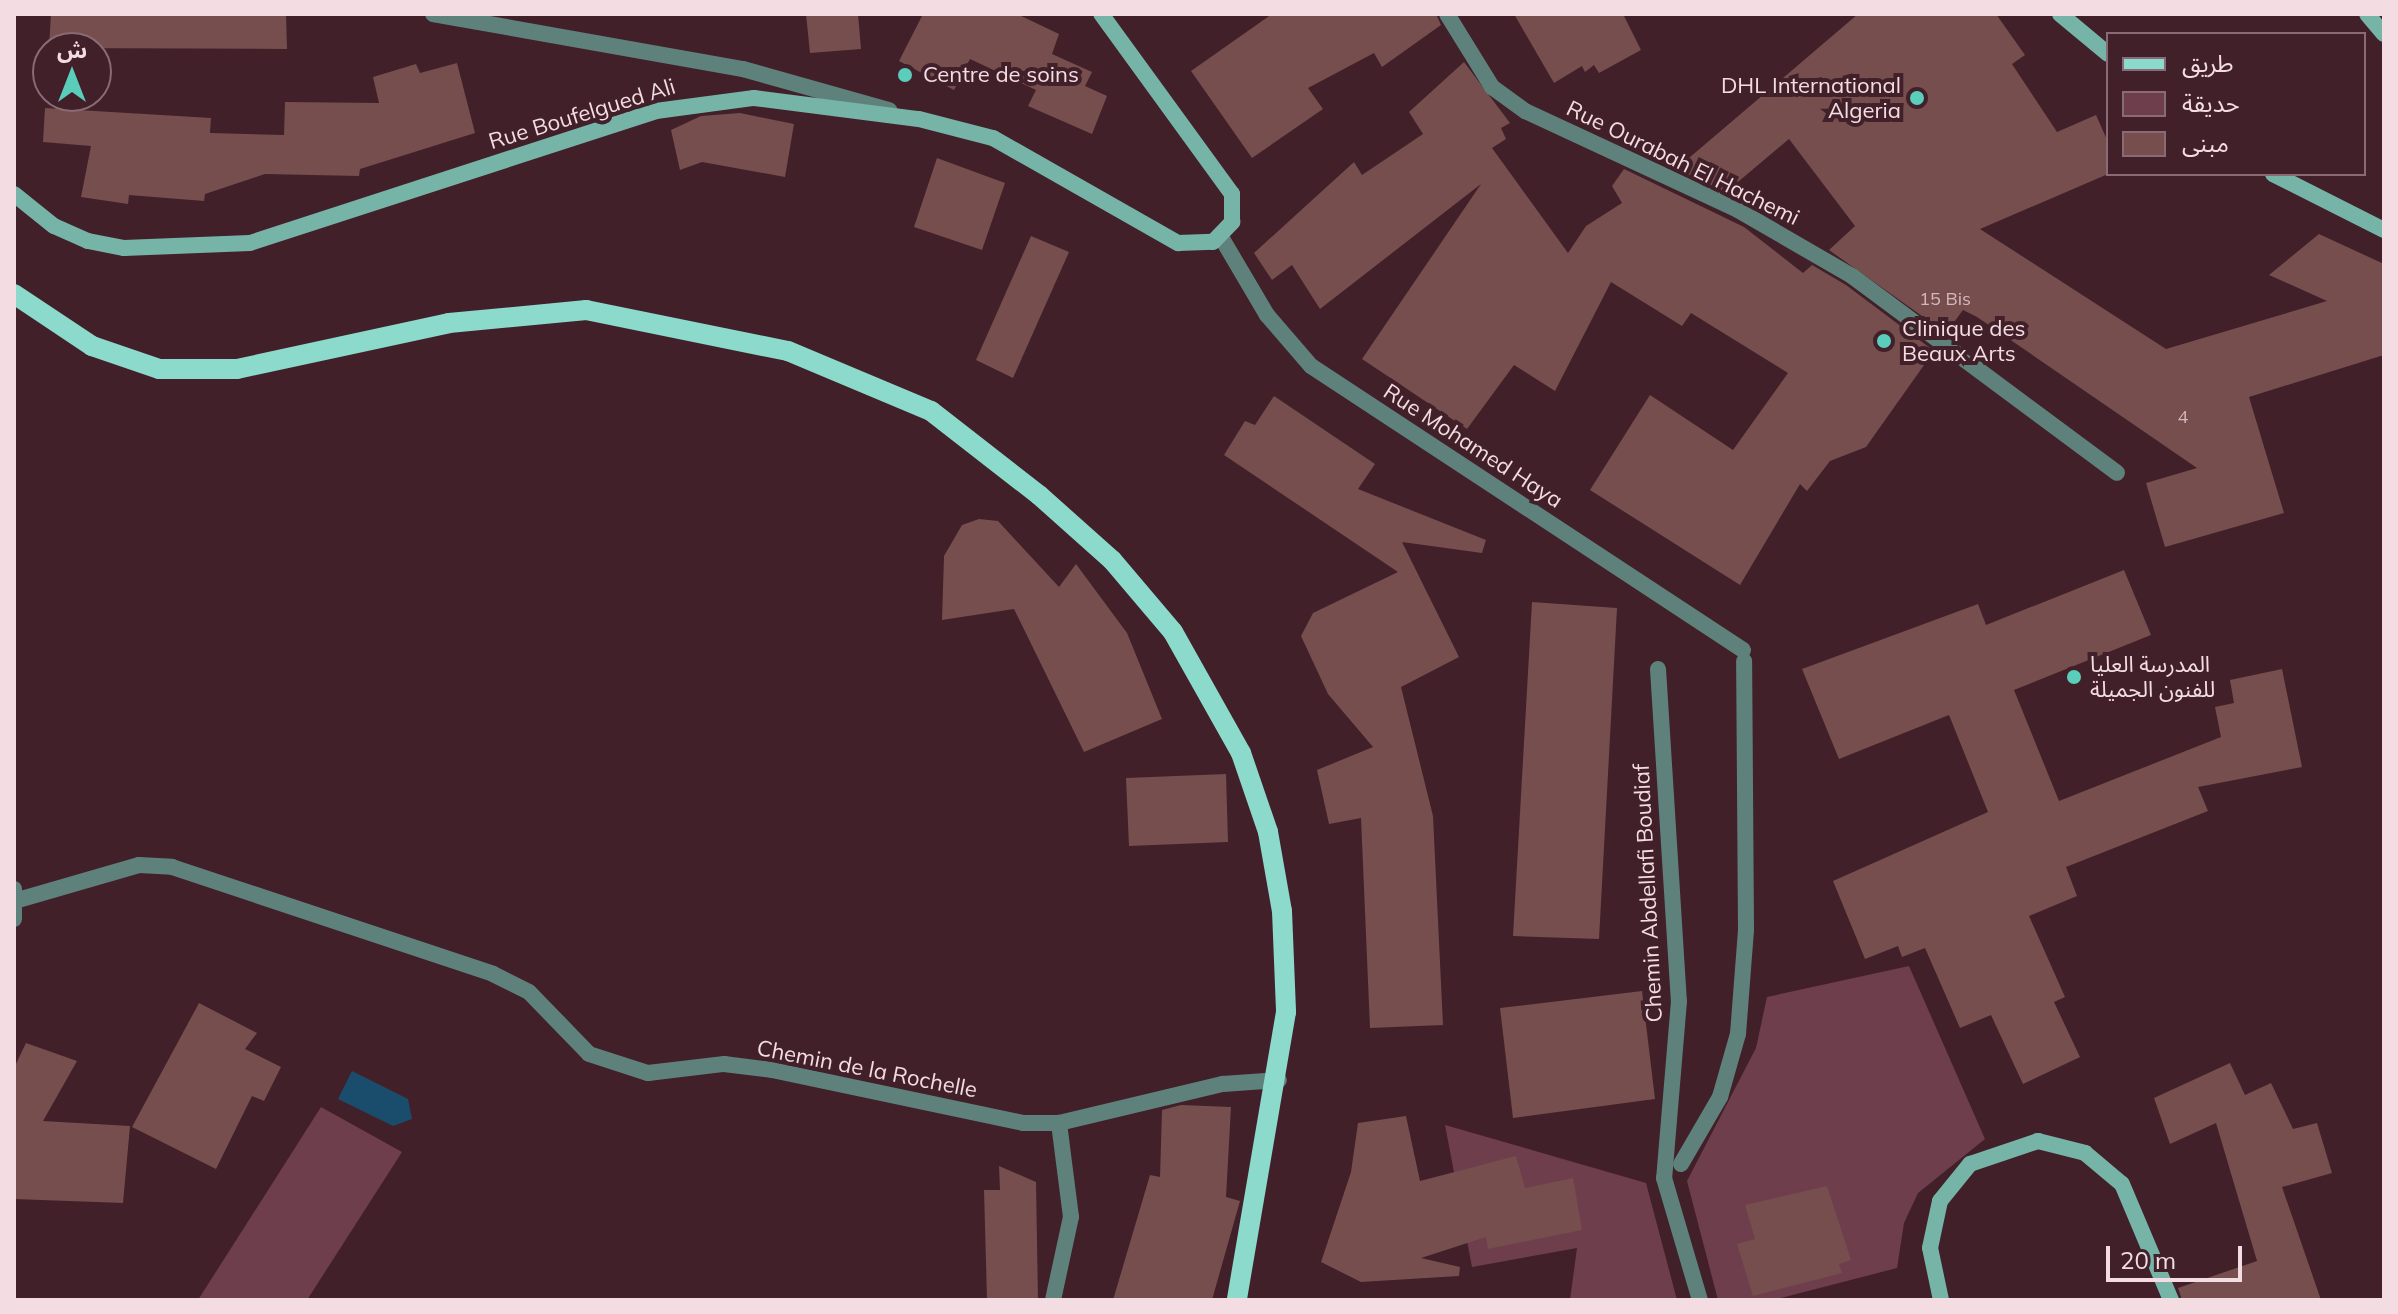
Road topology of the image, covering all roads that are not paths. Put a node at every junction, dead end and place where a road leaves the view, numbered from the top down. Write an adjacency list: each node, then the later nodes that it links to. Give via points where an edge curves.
1 (433, 14): 8 (street, via 743,69)
2 (1101, 14): 12 (street, via 1232,194 1234,213)
3 (1447, 14): 14 (street, Rue Ourabah El Hachemi, via 1492,87 1525,111 1738,210 1852,276)
4 (2060, 14): 7 (street)
5 (2367, 14): 6 (street)
6 (2384, 34)
7 (2106, 52)
8 (919, 119): 10 (street, Rue Boufelgued Ali, via 754,98 702,101 250,243 124,248 88,241 54,226); 12 (street, Rue Boufelgued Ali, via 1027,151 1178,243 1205,246)
9 (2277, 176): 11 (street)
10 (14, 194)
11 (2384, 230)
12 (1221, 237): 20 (street, Rue Mohamed Haya, via 1267,315 1311,366 1744,656 1746,930 1738,1034 1720,1097)
13 (14, 294): 18 (main road, via 92,346 159,369 237,369 449,323 586,310 788,351 931,411 1112,560 1173,632 1241,753 1268,832 1282,911)
14 (2117, 473)
15 (1658, 669): 23 (street, Chemin Abdellafi Boudiaf, via 1679,1001 1664,1178)
16 (16, 895): 17 (street); 19 (street, Chemin de la Rochelle, via 139,865 172,867 493,974 529,992 589,1054 617,1068 772,1070 1023,1123)
17 (14, 919)
18 (1279, 1080): 19 (street, Chemin de la Rochelle, via 1223,1084); 22 (main road)
19 (1059, 1123): 21 (street, via 1071,1217)
20 (1681, 1164)
21 (1053, 1300)
22 (1237, 1300)
23 (1700, 1300)
24 (1941, 1300): 25 (street, via 1930,1248 1940,1201 1970,1164 2038,1141 2085,1153 2122,1184)
25 (2171, 1300)

